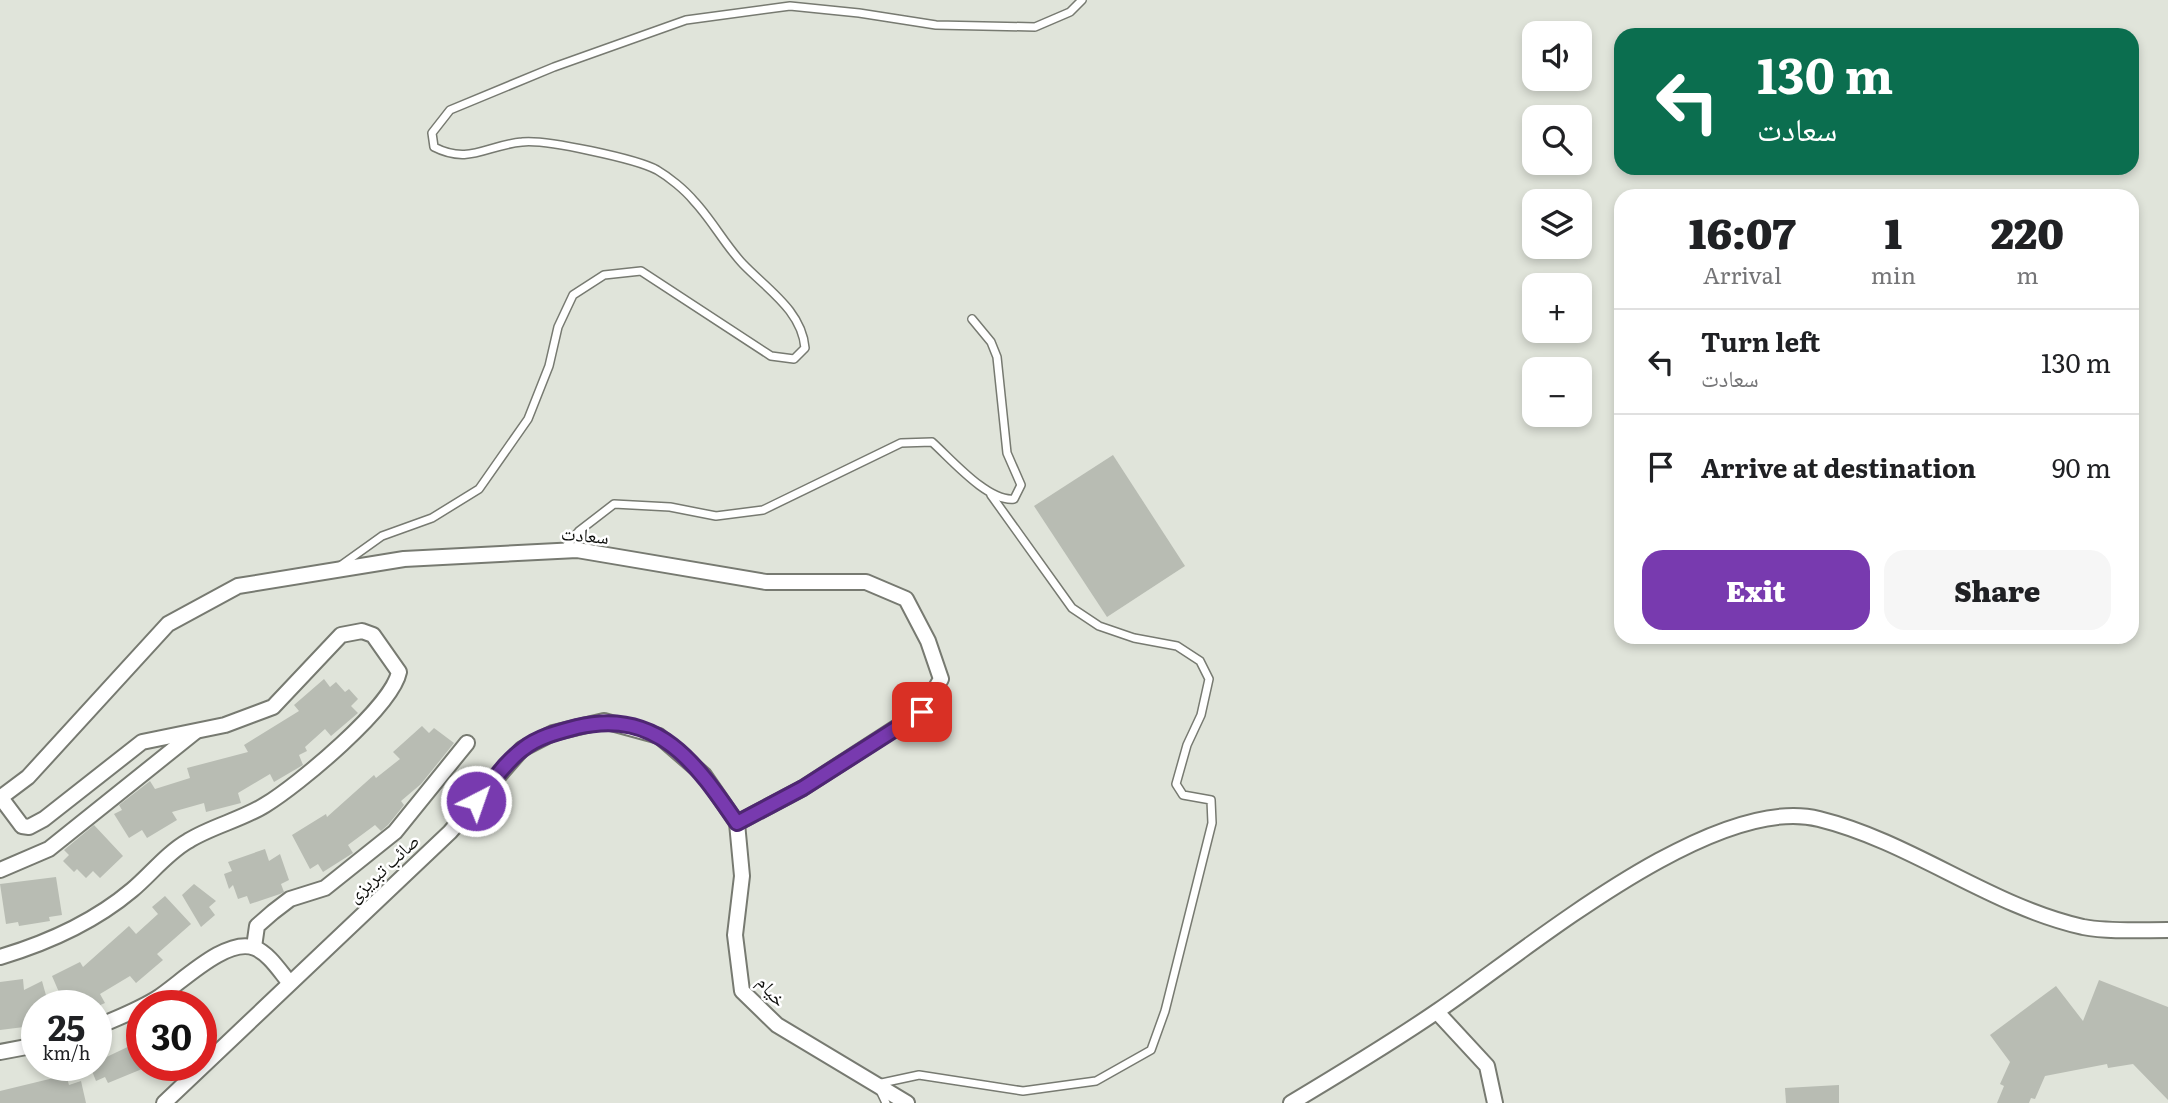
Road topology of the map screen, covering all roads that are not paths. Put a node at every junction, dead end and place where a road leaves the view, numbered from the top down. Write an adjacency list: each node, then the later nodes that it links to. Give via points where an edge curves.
1 (1082, 0): 5 (lane, via 1070,12 1035,27 936,25 790,6 686,19 450,110 432,133 434,147 449,154 471,155 522,142 575,147 657,170 693,200 742,262 790,309 805,348 794,359 771,356 641,271 604,275 573,295 528,419 479,489 432,518 382,536)
2 (972, 319): 3 (lane, via 997,357 1007,453 1021,485 1014,499)
3 (991, 495): 4 (lane, via 932,442 901,443 763,510 716,516 670,507 614,504 579,531); 19 (lane, via 1072,608 1099,626 1177,646 1200,661 1209,678 1177,784 1183,795 1211,800 1212,822 1151,1050 1096,1081 1023,1091 919,1075)
4 (563, 551): 5 (street, سعادت, via 404,559); 9 (street, سعادت, via 766,582 866,582 906,599 941,679 922,712 803,788)
5 (337, 569): 8 (street, سعادت, via 238,586 168,624 28,777)
6 (196, 731): 8 (street, via 142,743 29,827 22,826); 10 (street, via 49,849); 13 (street, via 273,707 341,635 362,631 373,635 399,672 397,683 380,705 303,779 263,807 187,841 106,910 37,947)
7 (467, 743): 12 (street, via 395,832 325,888 290,899 273,912 257,926)
8 (1, 798)
9 (737, 823): 14 (street, صائب تبریزی, via 704,775 659,736 604,721 552,733 522,749 450,832); 19 (street, خیام, via 742,876 735,935 742,991 777,1026)
10 (0, 870)
11 (2168, 930): 15 (street, via 2085,927 1996,895 1859,831 1815,818 1777,817 1740,824 1667,855)
12 (254, 947): 14 (street, via 270,958); 16 (street, via 236,947 213,958 156,999)
13 (0, 957)
14 (289, 982): 20 (street, صائب تبریزی)
15 (1437, 1012): 23 (street); 24 (street, via 1487,1066)
16 (112, 1020)
17 (21, 1048): 18 (street)
18 (0, 1052)
19 (877, 1084): 21 (lane); 22 (street, خیام)
20 (164, 1103)
21 (886, 1103)
22 (907, 1103)
23 (1292, 1103)
24 (1495, 1103)

